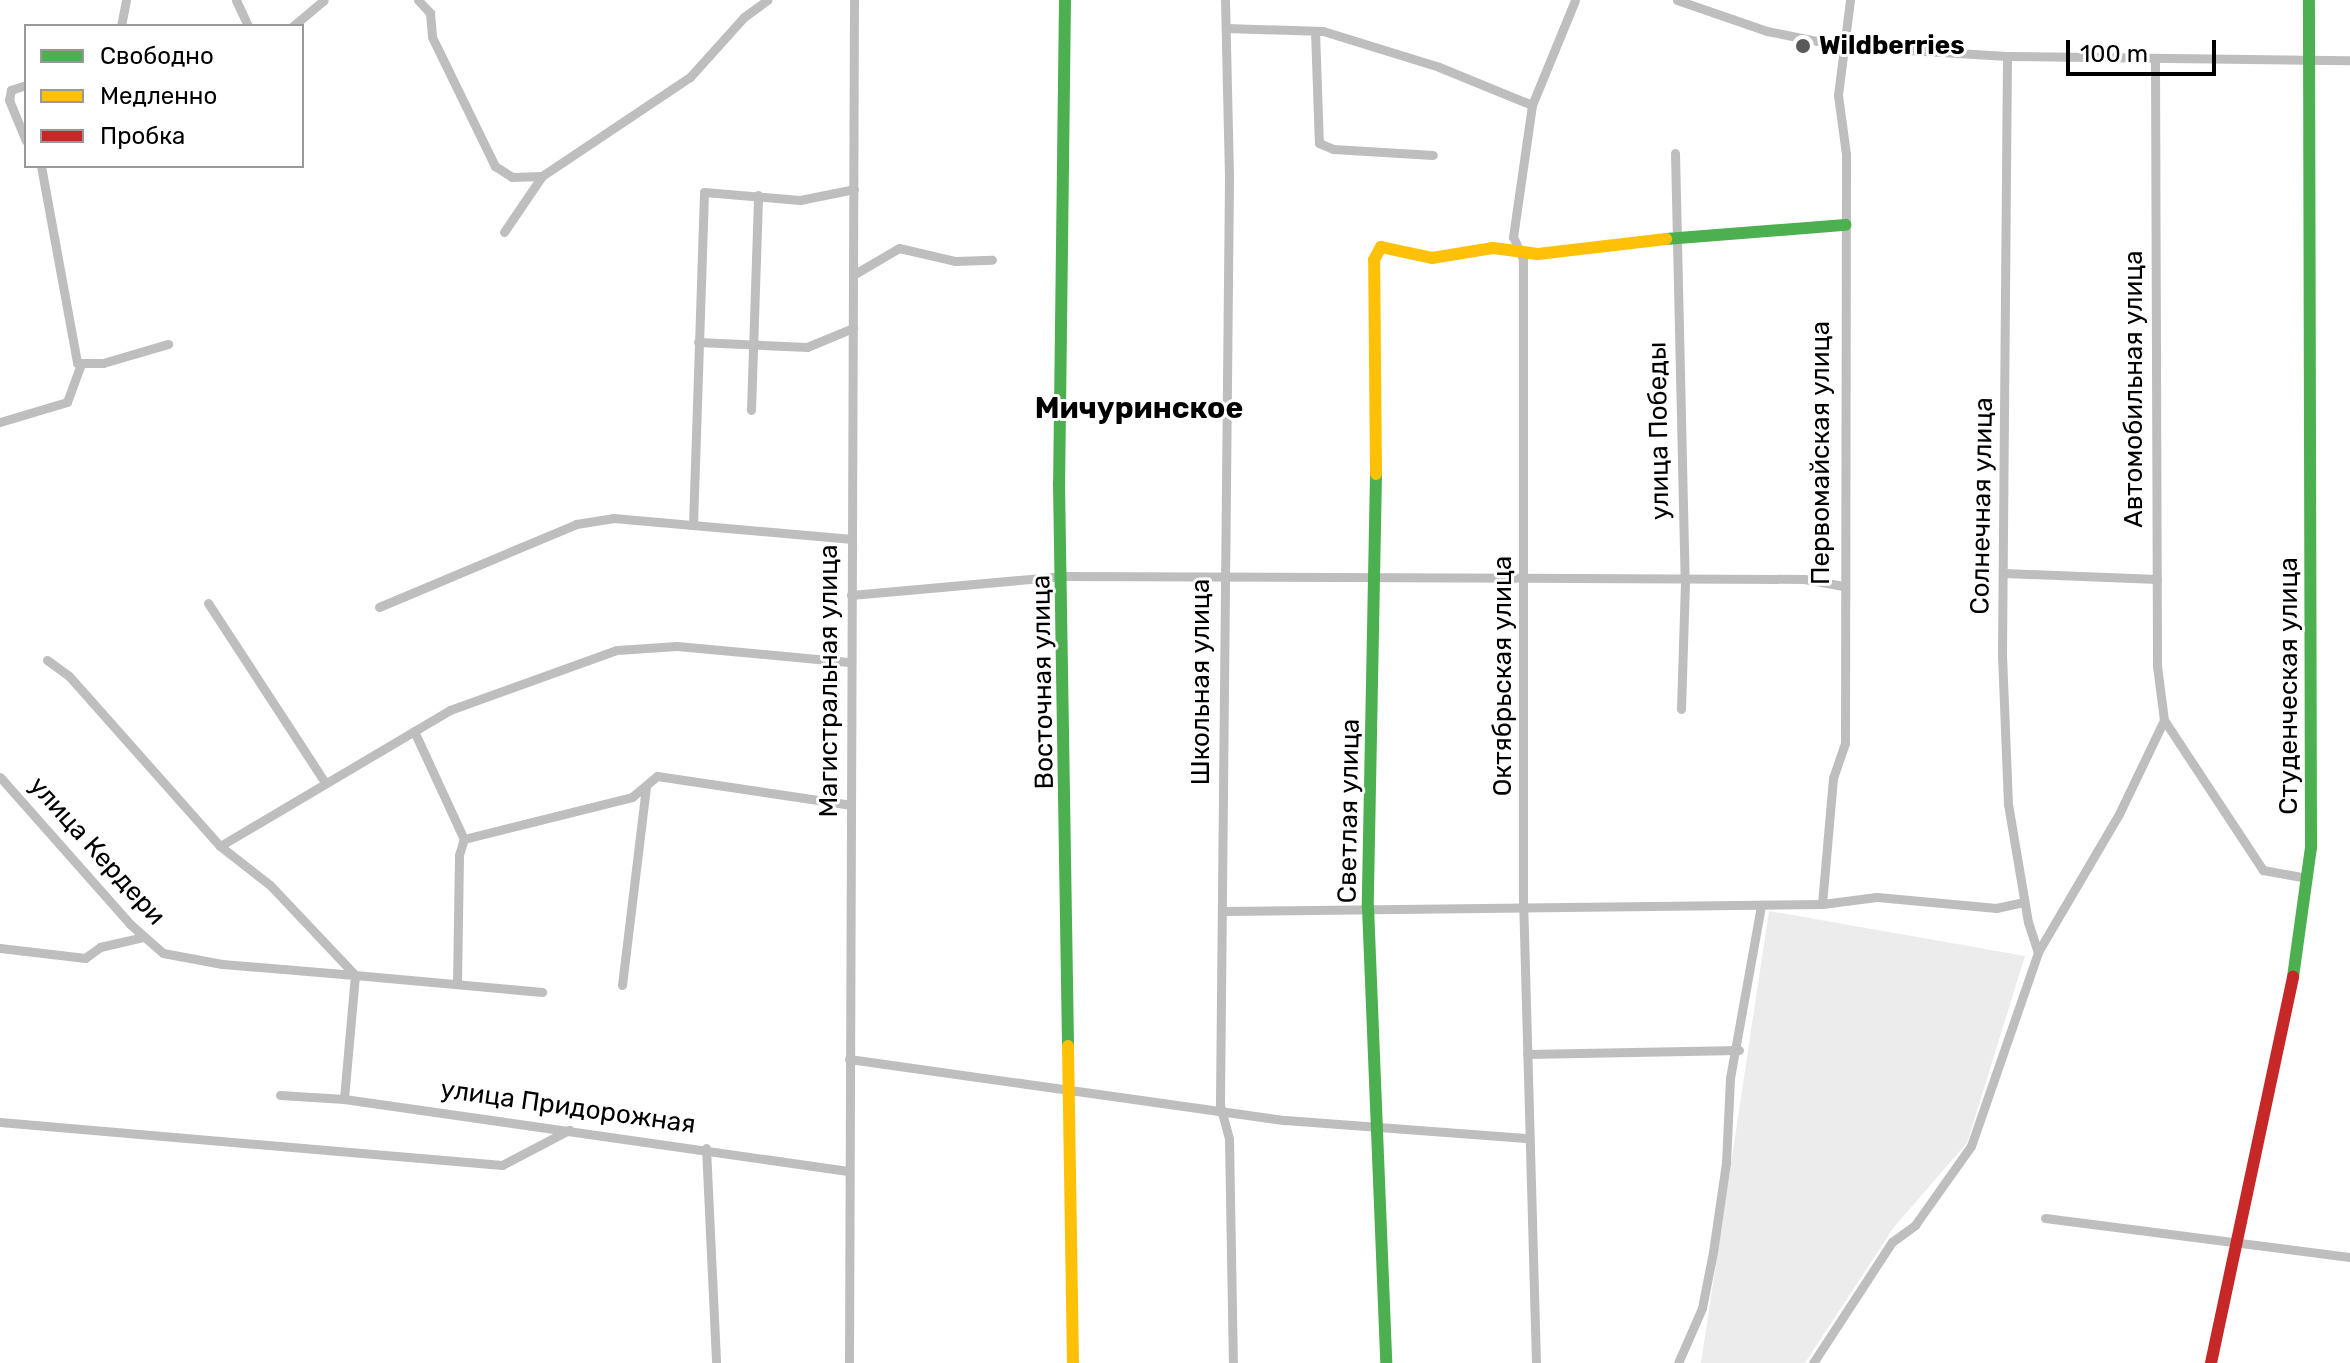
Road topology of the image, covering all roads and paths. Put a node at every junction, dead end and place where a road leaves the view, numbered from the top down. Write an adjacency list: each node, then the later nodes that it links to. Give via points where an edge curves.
1 (126, 0): 13 (street)
2 (236, 0): 14 (street)
3 (324, 0): 15 (street)
4 (418, 0): 29 (street, via 430,13 432,37 495,166 512,177)
5 (767, 0): 29 (street, via 744,17 690,77)
6 (854, 0): 30 (street, Магистральная улица)
7 (1065, 0): 49 (street, Восточная улица, via 1059,143)
8 (1225, 0): 16 (street, Школьная улица)
9 (1575, 0): 24 (street, Октябрьская улица)
10 (1677, 0): 18 (street, via 1767,31)
11 (1850, 0): 18 (street, Первомайская улица)
12 (2309, 0): 21 (street, Студенческая улица)
13 (121, 24)
14 (247, 24)
15 (295, 24)
16 (1226, 28): 17 (street); 48 (street, Школьная улица)
17 (1315, 31): 24 (street, via 1439,67); 27 (street, via 1319,143 1333,149)
18 (1842, 46): 19 (street); 32 (street, Первомайская улица, via 1838,95 1846,154)
19 (2007, 56): 20 (street); 47 (street, Солнечная улица)
20 (2155, 58): 21 (street); 52 (street, Автомобильная улица)
21 (2312, 60): 22 (street); 69 (street, Студенческая улица)
22 (2350, 60)
23 (24, 86): 25 (street, via 11,90 9,100)
24 (1532, 105): 35 (street, Октябрьская улица, via 1513,237)
25 (24, 136)
26 (1675, 153): 34 (street, улица Победы)
27 (1433, 155)
28 (41, 168): 42 (street, via 73,353)
29 (542, 176): 33 (street)
30 (854, 189): 31 (street, via 800,200); 37 (street, Магистральная улица)
31 (758, 195): 39 (street, via 704,192); 41 (street)
32 (1845, 225): 34 (street); 54 (street, Первомайская улица)
33 (504, 232)
34 (1677, 240): 35 (street); 53 (street, улица Победы)
35 (1520, 252): 50 (street, Октябрьская улица); 51 (street, Светлая улица, via 1493,248 1432,258 1381,247 1374,260)
36 (992, 260): 37 (street, via 955,261 907,247)
37 (853, 275): 38 (street, Магистральная улица)
38 (853, 328): 41 (street, via 807,347); 46 (street, Магистральная улица)
39 (698, 342): 41 (street); 45 (street)
40 (168, 344): 42 (street)
41 (753, 345): 43 (street)
42 (81, 364): 44 (street, via 67,402)
43 (751, 410)
44 (0, 422)
45 (693, 525): 46 (street); 57 (street, via 613,518 576,524)
46 (852, 539): 55 (street, Магистральная улица)
47 (2005, 573): 52 (street); 70 (street, Солнечная улица, via 2002,655 2008,804)
48 (1223, 574): 49 (street); 51 (street); 75 (street, Школьная улица)
49 (1062, 576): 55 (street); 86 (street, Восточная улица, via 1069,933)
50 (1526, 576): 51 (street); 53 (street); 74 (street, Октябрьская улица)
51 (1377, 577): 73 (street, Светлая улица)
52 (2157, 579): 61 (street, Автомобильная улица, via 2157,666)
53 (1685, 582): 54 (street, via 1804,579); 60 (street, улица Победы)
54 (1843, 586): 71 (street, Первомайская улица, via 1845,743 1833,778)
55 (851, 595): 59 (street, Магистральная улица)
56 (208, 603): 64 (street)
57 (379, 607)
58 (47, 660): 68 (street, via 69,676)
59 (851, 662): 62 (street, via 677,646 617,650 485,694); 66 (street, Магистральная улица)
60 (1681, 709)
61 (2164, 720): 69 (street, via 2263,870); 78 (street, via 2119,814)
62 (414, 731): 64 (street); 67 (street)
63 (0, 777): 76 (street, улица Кердери)
64 (324, 781): 68 (street)
65 (646, 787): 66 (street, via 657,776); 67 (street, via 632,797); 81 (street)
66 (850, 805): 85 (street, Магистральная улица)
67 (464, 839): 80 (street)
68 (220, 846): 79 (street, via 270,885)
69 (2307, 878): 97 (street, Студенческая улица, via 2298,955)
70 (2024, 902): 71 (street, via 1996,908 1877,897); 78 (street, Солнечная улица)
71 (1822, 904): 72 (street)
72 (1761, 905): 74 (street); 83 (street)
73 (1368, 907): 74 (street); 75 (street); 92 (street, Светлая улица)
74 (1523, 908): 84 (street, Октябрьская улица)
75 (1224, 911): 89 (street, Школьная улица)
76 (143, 937): 77 (street, via 100,947 85,958); 79 (street, улица Кердери, via 163,953 222,964)
77 (0, 948)
78 (2038, 952): 106 (street, via 1971,1146 1915,1225 1892,1242)
79 (355, 975): 80 (street); 88 (street)
80 (457, 984): 82 (street)
81 (622, 985)
82 (542, 992)
83 (1739, 1050): 84 (street); 105 (street, via 1730,1078 1726,1163 1713,1252 1702,1308)
84 (1527, 1054): 93 (street, Октябрьская улица)
85 (849, 1059): 86 (street); 95 (street, Магистральная улица)
86 (1066, 1087): 89 (street); 101 (street, Восточная улица)
87 (280, 1095): 88 (street, улица Придорожная)
88 (344, 1099): 91 (street, улица Придорожная)
89 (1222, 1112): 92 (street); 102 (street, Школьная улица, via 1229,1139)
90 (0, 1122): 91 (street, via 502,1165)
91 (569, 1130): 94 (street, улица Придорожная)
92 (1377, 1130): 93 (street); 103 (street, Светлая улица)
93 (1526, 1138): 104 (street, Октябрьская улица)
94 (706, 1148): 95 (street, улица Придорожная); 99 (street)
95 (848, 1171): 100 (street, Магистральная улица)
96 (2045, 1218): 97 (street)
97 (2237, 1242): 98 (street); 107 (street, Студенческая улица)
98 (2350, 1257)
99 (716, 1363)
100 (849, 1363)
101 (1073, 1363)
102 (1233, 1363)
103 (1386, 1363)
104 (1536, 1363)
105 (1678, 1363)
106 (1813, 1363)
107 (2211, 1363)

